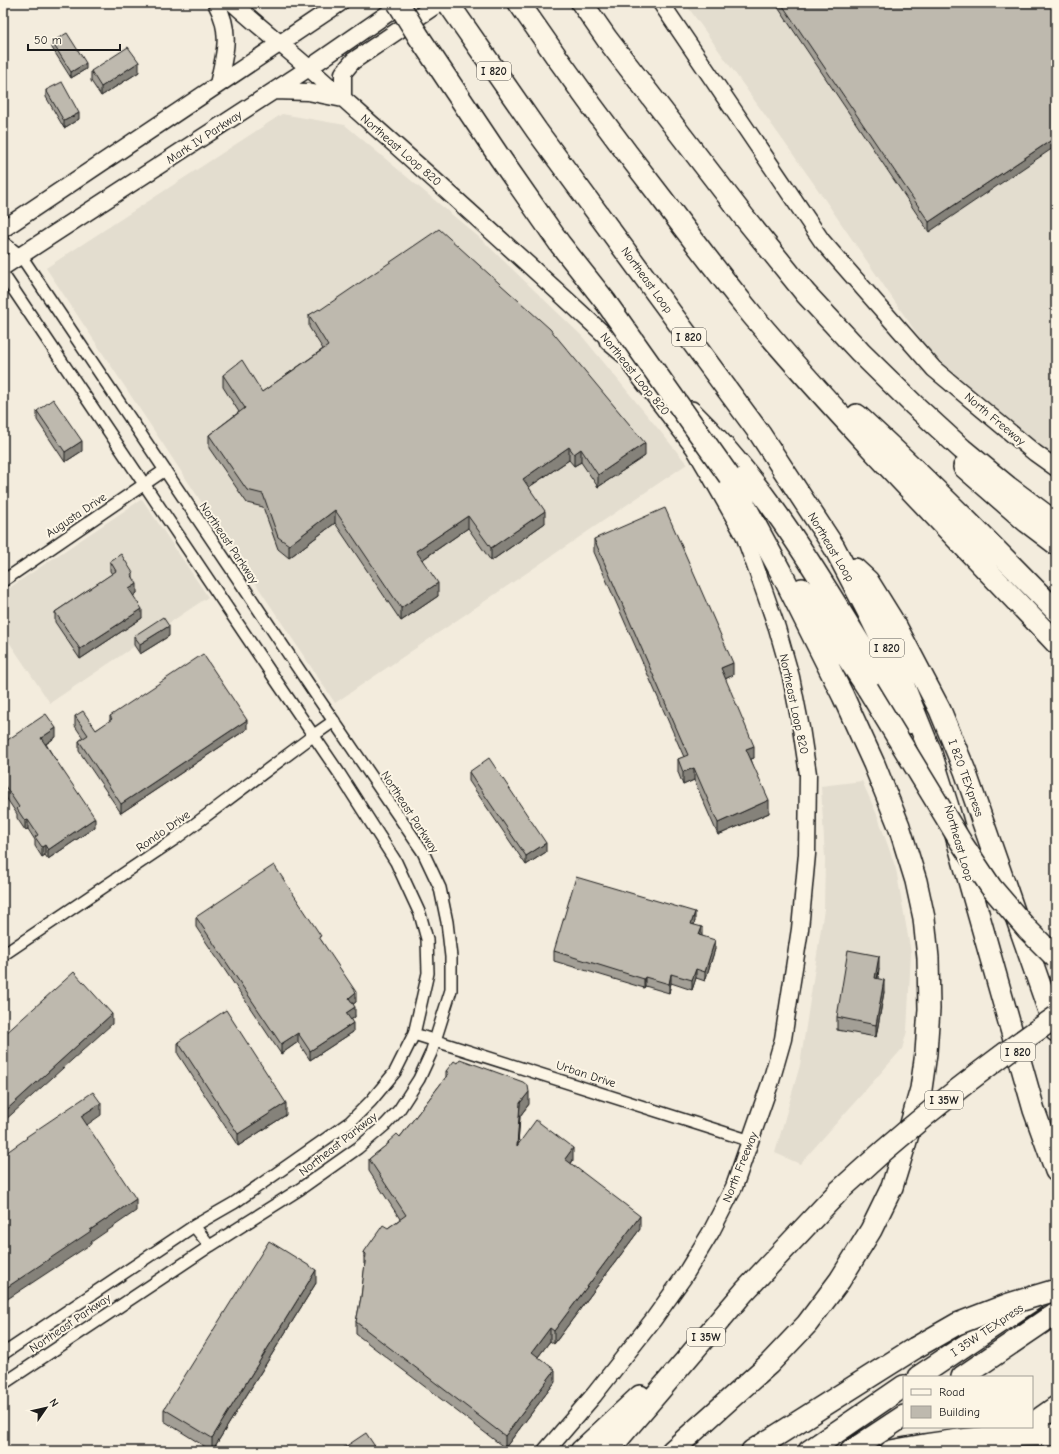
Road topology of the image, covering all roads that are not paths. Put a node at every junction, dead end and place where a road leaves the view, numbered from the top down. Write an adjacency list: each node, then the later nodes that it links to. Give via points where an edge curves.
1 (216, 3): 12 (main road, via 226,29 226,46)
2 (233, 3): 10 (main road, Northeast Loop 820)
3 (340, 3): 10 (main road)
4 (398, 3): 25 (highway, bridge, via 512,177 605,301)
5 (403, 3): 11 (main road, Mark IV Parkway)
6 (520, 3): 21 (highway, via 642,173)
7 (582, 3): 20 (highway, via 635,76)
8 (661, 3): 23 (main road, North Freeway, via 822,241 934,369)
9 (446, 5): 14 (main road, via 353,61 343,73); 29 (highway, Northeast Loop / I 820, via 760,434)
10 (280, 44): 11 (main road, Northeast Loop 820); 12 (main road)
11 (309, 68): 13 (main road, Mark IV Parkway); 14 (main road, Northeast Loop 820)
12 (218, 84): 15 (main road)
13 (274, 92): 14 (main road, via 308,92); 17 (main road, Mark IV Parkway)
14 (343, 99): 22 (main road, Northeast Loop 820)
15 (3, 229)
16 (3, 242): 17 (street, Northeast Parkway)
17 (21, 256): 18 (main road, Mark IV Parkway); 24 (street, Northeast Parkway)
18 (3, 268)
19 (3, 274): 26 (street, Northeast Parkway)
20 (806, 294): 27 (highway, via 919,410 962,449); 28 (highway, via 916,421 987,488)
21 (771, 336): 31 (highway, via 906,460); 32 (highway, via 884,463)
22 (610, 340): 35 (highway, via 696,417 728,450 768,500 803,551 888,690 925,757); 36 (main road, Northeast Loop 820, via 694,448 744,535 777,628 791,678 808,774)
23 (1056, 468)
24 (165, 470): 26 (street, Augusta Drive); 33 (street, Northeast Parkway)
25 (729, 476): 38 (highway, bridge, via 868,688 991,887 1023,925); 64 (highway, via 843,696 899,826 924,918 929,1009 921,1089 892,1187 871,1230 840,1280 807,1324 768,1364)
26 (144, 484): 30 (street, Augusta Drive); 34 (street, Northeast Parkway)
27 (1056, 523)
28 (1056, 544)
29 (834, 547): 35 (highway, Northeast Loop / I 820, via 901,679 931,753); 40 (highway, I 820 TEXpress, via 868,581 907,646 940,710 965,771)
30 (3, 581)
31 (1056, 611)
32 (1056, 642)
33 (334, 721): 34 (street, Rondo Drive); 42 (street, Northeast Parkway, via 423,852 440,888 448,922 451,990)
34 (314, 735): 37 (street, Rondo Drive, via 175,839); 41 (street, Northeast Parkway, via 396,862 420,914 427,940 428,973)
35 (948, 807): 44 (highway, Northeast Loop / I 820, via 1040,1130)
36 (807, 854): 43 (main road, North Freeway, via 800,929 783,1039)
37 (3, 955)
38 (1056, 958)
39 (1056, 1017): 54 (highway, I 35W, bridge, via 972,1078 839,1191 744,1292)
40 (1056, 1031)
41 (414, 1034): 42 (street, Urban Drive); 45 (street, Northeast Parkway, via 395,1072 372,1101 350,1122 234,1203)
42 (436, 1040): 43 (street, Urban Drive); 46 (street, Northeast Parkway, via 419,1079 399,1110 385,1125 358,1148 300,1189)
43 (751, 1141): 61 (main road, North Freeway, via 734,1187 683,1278 594,1395)
44 (1056, 1170)
45 (194, 1226): 46 (street); 50 (street, Northeast Parkway)
46 (210, 1246): 53 (street, Northeast Parkway)
47 (1056, 1284): 51 (highway, I 35W TEXpress)
48 (1056, 1290): 65 (highway, bridge, via 1009,1304 957,1324)
49 (1056, 1314): 52 (highway, I 35W TEXpress)
50 (3, 1354)
51 (919, 1376)
52 (963, 1376)
53 (5, 1379)
54 (668, 1381): 62 (highway, via 642,1394); 63 (highway, I 35W)
55 (903, 1387): 66 (highway)
56 (1056, 1407): 58 (highway)
57 (903, 1417): 67 (highway)
58 (1033, 1423)
59 (1027, 1428): 69 (highway)
60 (1056, 1435): 68 (highway, via 982,1438)
61 (546, 1451)
62 (581, 1451)
63 (608, 1451)
64 (672, 1451)
65 (752, 1451)
66 (809, 1451)
67 (851, 1451)
68 (891, 1451)
69 (993, 1451)

